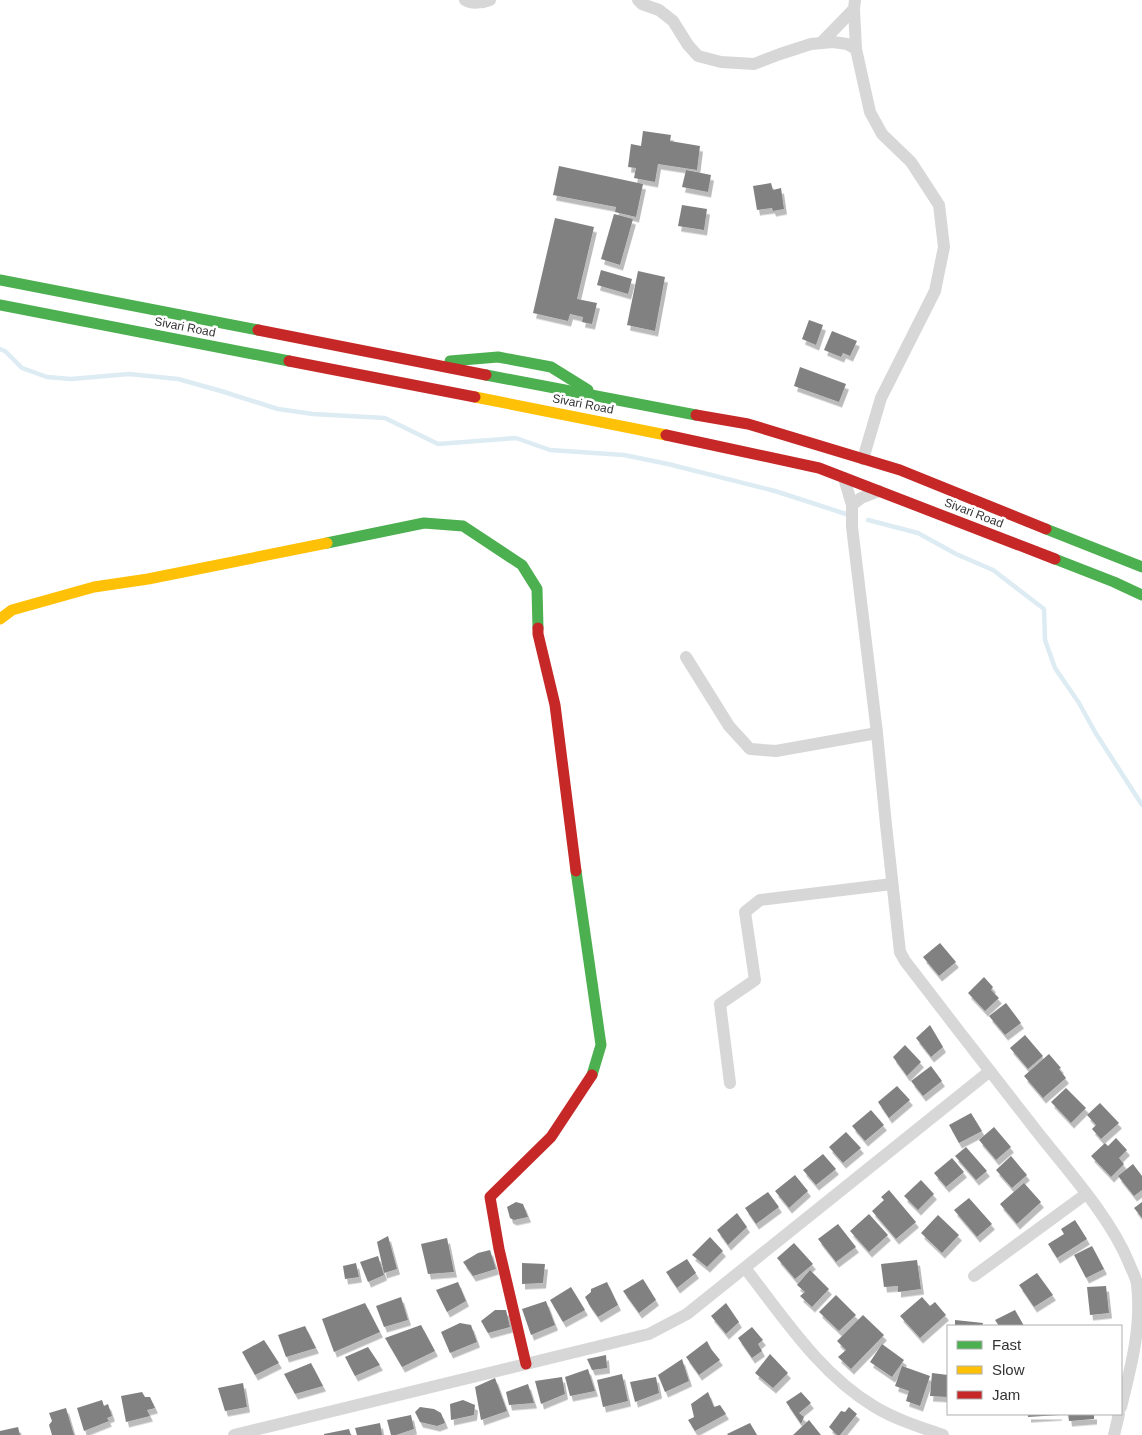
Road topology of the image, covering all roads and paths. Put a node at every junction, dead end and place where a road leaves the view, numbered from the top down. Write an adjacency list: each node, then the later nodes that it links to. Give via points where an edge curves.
1 (465, 0): 2 (street)
2 (490, 0)
3 (638, 0): 5 (street, via 673,21 698,56 721,62 754,64)
4 (855, 5): 5 (street); 6 (street)
5 (821, 43): 6 (street, via 847,44)
6 (856, 49): 11 (street, via 870,112 882,134 911,162 939,205 944,247 935,291 881,398)
7 (0, 280): 9 (main road, Sivari Road)
8 (0, 305): 12 (main road, Sivari Road, via 642,430 818,468)
9 (428, 363): 10 (main road, Sivari Road); 10 (main road, via 498,356 551,367)
10 (600, 397): 11 (main road, Sivari Road, via 748,424)
11 (864, 459): 15 (main road, Sivari Road, via 900,470)
12 (844, 478): 13 (main road, Sivari Road); 14 (street)
13 (879, 491): 14 (street); 16 (main road, Sivari Road)
14 (852, 505): 19 (street)
15 (1142, 567)
16 (1142, 595)
17 (0, 619): 26 (main road, via 12,610 94,587 424,523 464,526 522,564 537,589 538,634 555,705 600,1046 592,1076 551,1137 490,1197)
18 (686, 657): 19 (street, via 729,726 750,749 776,751)
19 (878, 733): 20 (street)
20 (892, 884): 21 (street, via 900,952); 22 (street, via 760,900 745,912 755,980 720,1004)
21 (990, 1071): 23 (street); 24 (street)
22 (730, 1083)
23 (1086, 1194): 25 (street); 27 (street, via 1110,1226 1137,1282 1136,1347)
24 (745, 1268): 26 (street, via 687,1314 648,1334); 30 (street, via 802,1343 844,1386 902,1421)
25 (974, 1276)
26 (526, 1364): 29 (street)
27 (1122, 1403)
28 (1119, 1415): 31 (street)
29 (234, 1435)
30 (943, 1435)
31 (1114, 1435)

